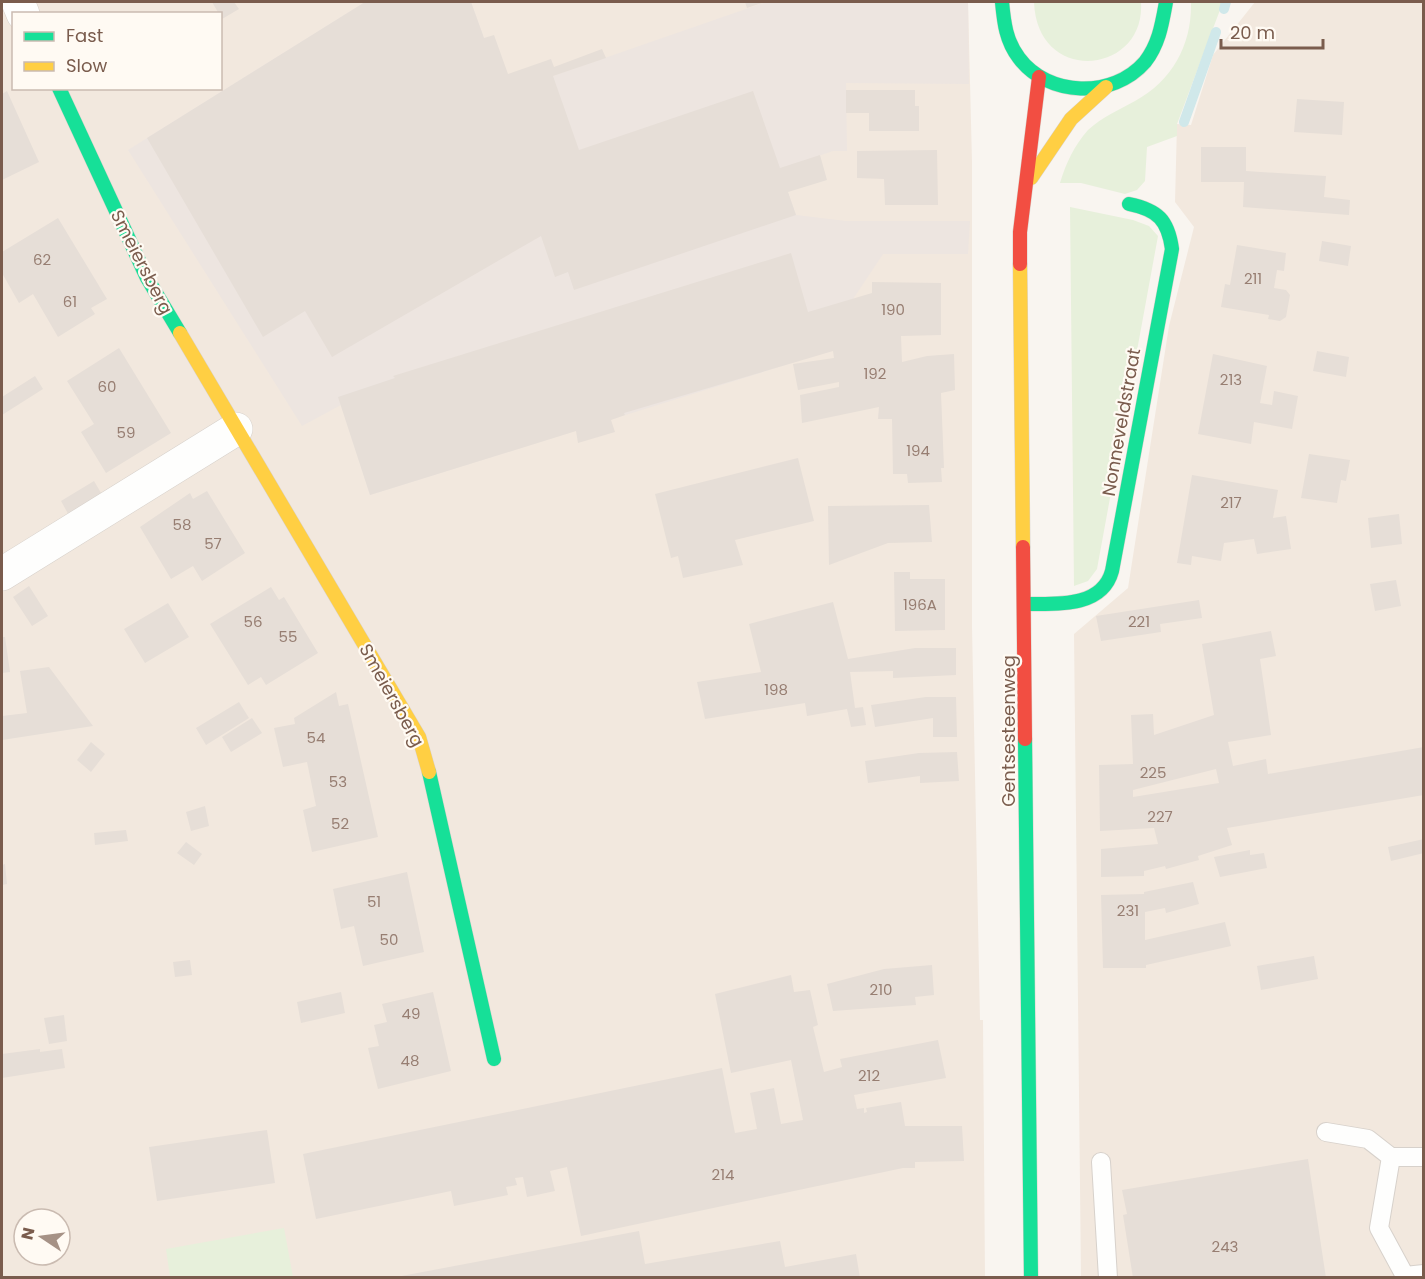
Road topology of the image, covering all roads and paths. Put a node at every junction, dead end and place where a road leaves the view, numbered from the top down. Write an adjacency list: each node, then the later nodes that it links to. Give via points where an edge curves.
1 (1002, 2): 3 (main road, Gentsesteenweg, via 1004,27 1012,48)
2 (1166, 2): 4 (main road, Gentsesteenweg, via 1166,20 1147,61 1124,80)
3 (1039, 77): 4 (main road, Gentsesteenweg, via 1077,90); 6 (main road, Gentsesteenweg)
4 (1106, 87): 6 (main road, Gentsesteenweg, via 1071,119)
5 (60, 90): 8 (main road, Smeiersberg, via 147,278)
6 (1027, 184): 10 (main road, Gentsesteenweg, via 1020,232)
7 (1129, 204): 10 (main road, Nonneveldstraat, via 1149,207 1167,221 1172,249 1115,559 1109,581 1083,600)
8 (236, 429): 9 (street); 11 (main road, Smeiersberg, via 419,737)
9 (2, 574)
10 (1025, 604): 17 (main road, Gentsesteenweg)
11 (494, 1059)
12 (1326, 1132): 13 (lane, via 1368,1139)
13 (1391, 1157): 14 (lane); 16 (lane, via 1379,1228 1404,1276)
14 (1424, 1157)
15 (1101, 1162): 18 (lane)
16 (1424, 1274)
17 (1030, 1278)
18 (1108, 1278)

